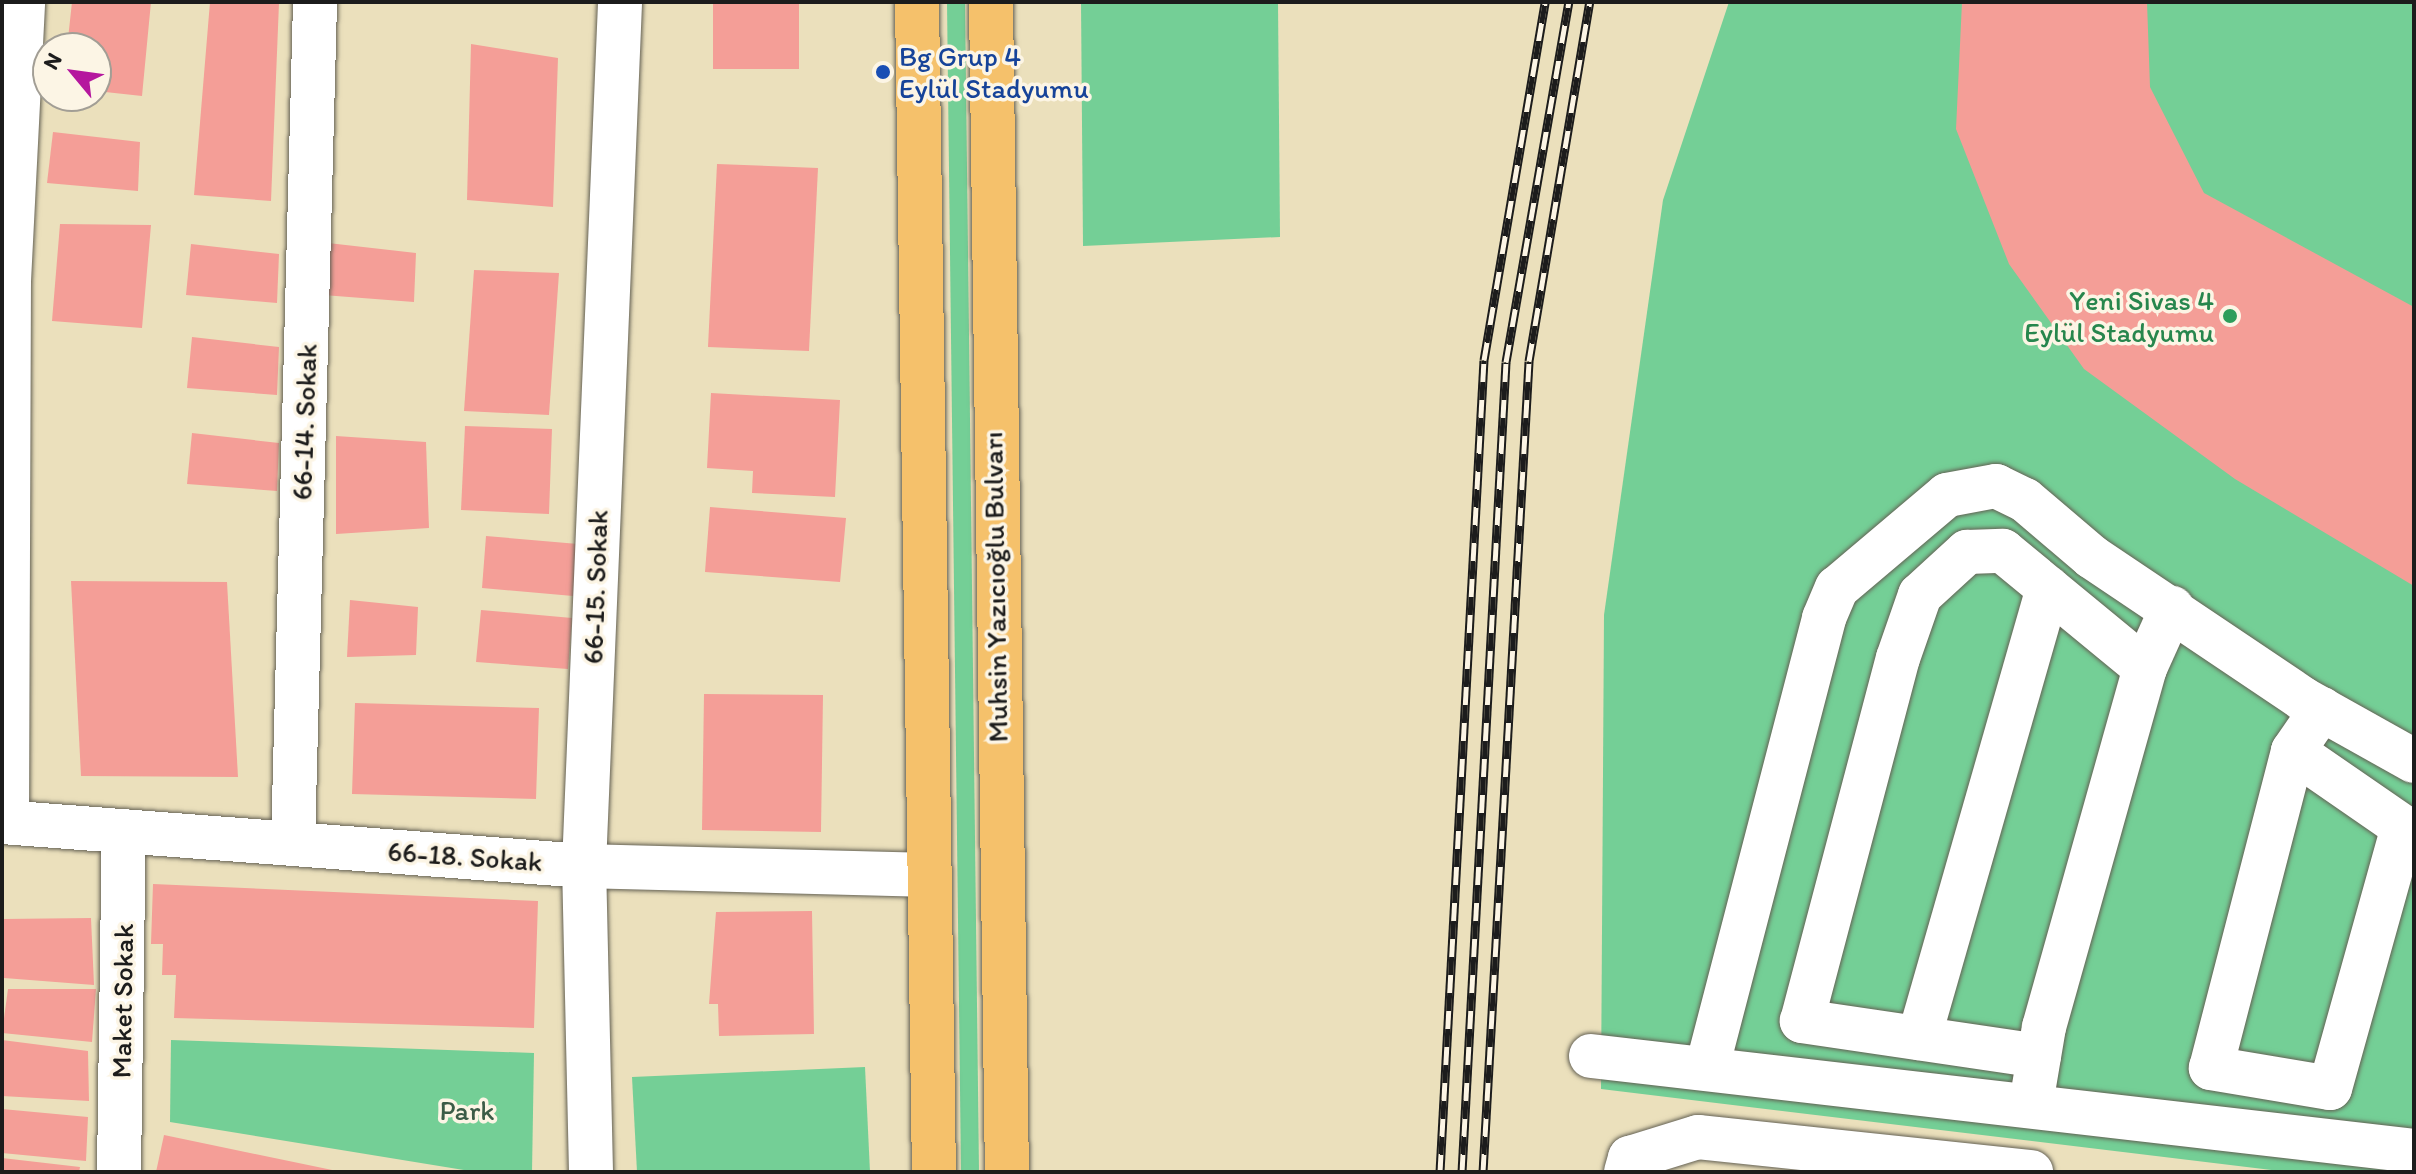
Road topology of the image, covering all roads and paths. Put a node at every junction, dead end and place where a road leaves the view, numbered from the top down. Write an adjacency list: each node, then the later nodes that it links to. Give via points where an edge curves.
1 (23, 2): 12 (street, via 9,281)
2 (315, 2): 14 (street, 66-14. Sokak)
3 (620, 2): 15 (street, 66-15. Sokak)
4 (917, 2): 16 (main road)
5 (991, 2): 26 (main road, Muhsin Yazıcıoğlu Bulvarı)
6 (2048, 588): 8 (street); 17 (street); 17 (street, via 2003,551 1967,552 1920,595 1898,658 1802,1021)
7 (2172, 608): 8 (street); 9 (street); 20 (street, via 1996,486 1947,495 1837,588)
8 (2145, 668): 19 (street)
9 (2322, 709): 10 (street); 11 (street)
10 (2293, 751): 10 (street, via 2211,1068 2330,1088 2403,827)
11 (2414, 761)
12 (4, 822): 13 (street, 66-18. Sokak)
13 (124, 831): 14 (street, 66-18. Sokak); 23 (street, Maket Sokak)
14 (293, 843): 15 (street, 66-18. Sokak)
15 (584, 866): 16 (street, 66-18. Sokak); 24 (street, 66-15. Sokak)
16 (929, 875): 25 (main road)
17 (1919, 1038): 19 (street)
18 (1591, 1056): 20 (street)
19 (2039, 1056): 21 (street)
20 (1708, 1064): 21 (street)
21 (2031, 1106): 22 (street)
22 (2413, 1144)
23 (119, 1172)
24 (591, 1172)
25 (934, 1172)
26 (1007, 1172)
27 (1626, 1172): 28 (street, via 1630,1158 1698,1137)
28 (2031, 1172)

